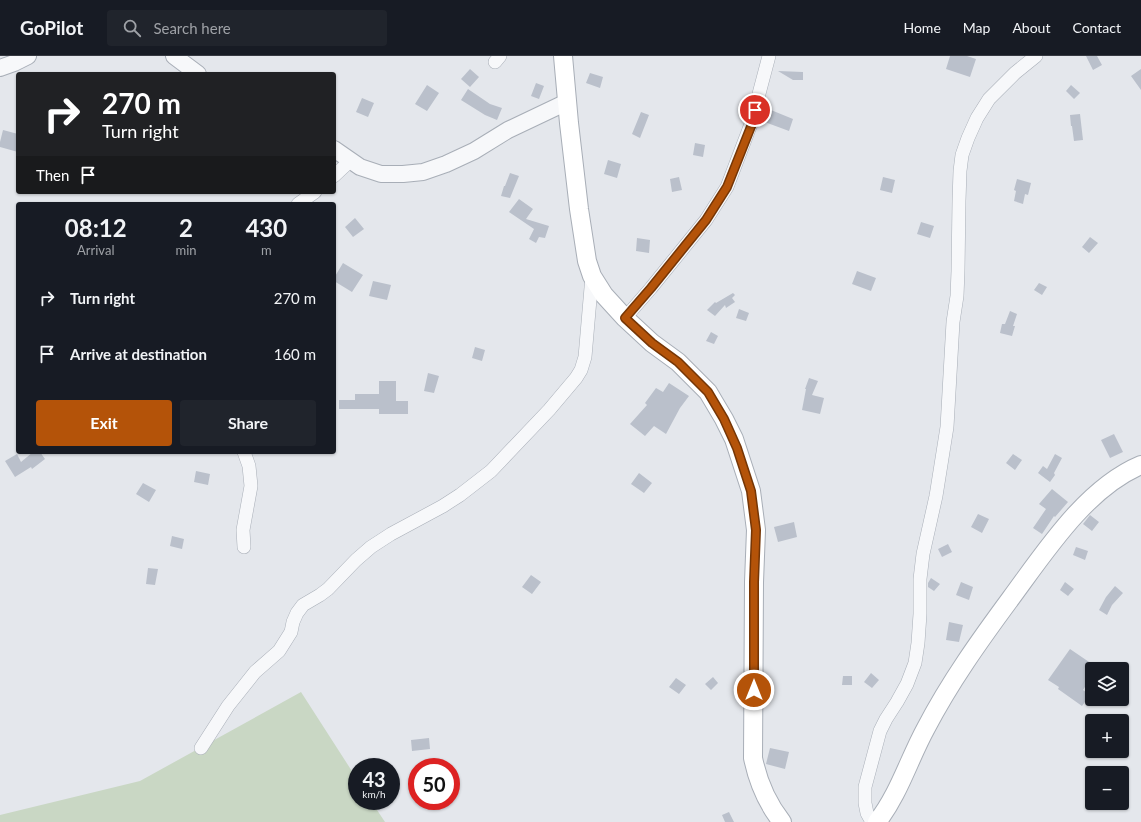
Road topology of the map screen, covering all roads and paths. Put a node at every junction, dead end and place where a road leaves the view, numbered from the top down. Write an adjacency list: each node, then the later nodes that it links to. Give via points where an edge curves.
1 (28, 56): 6 (street)
2 (174, 56): 7 (street)
3 (563, 56): 8 (main road)
4 (769, 56): 15 (street, via 752,124 727,187 706,220)
5 (1036, 56): 21 (street, via 989,99 977,118 962,155 957,296 953,322 947,427 936,496 923,554 915,663 907,684 880,731 866,787 865,803)
6 (0, 68)
7 (195, 72)
8 (567, 102): 10 (street, via 508,130 474,151 423,172 381,174 360,167); 14 (main road, via 579,209 587,261)
9 (336, 150): 10 (street)
10 (350, 160): 11 (street)
11 (336, 174)
12 (313, 194): 13 (street)
13 (301, 202)
14 (592, 276): 15 (main road, via 604,295); 19 (street, via 585,357 576,378 491,471 443,506 371,547 328,589 303,605 279,651 255,672 228,706)
15 (625, 318): 20 (main road, via 678,362 708,392 734,439 751,491 756,530 754,758 758,780)
16 (245, 454): 18 (street, via 251,486 242,530)
17 (1141, 465): 22 (main road, via 1106,485 1076,514 1045,551 993,622 941,700 892,799)
18 (244, 548)
19 (201, 748)
20 (781, 822)
21 (872, 822)
22 (877, 822)

